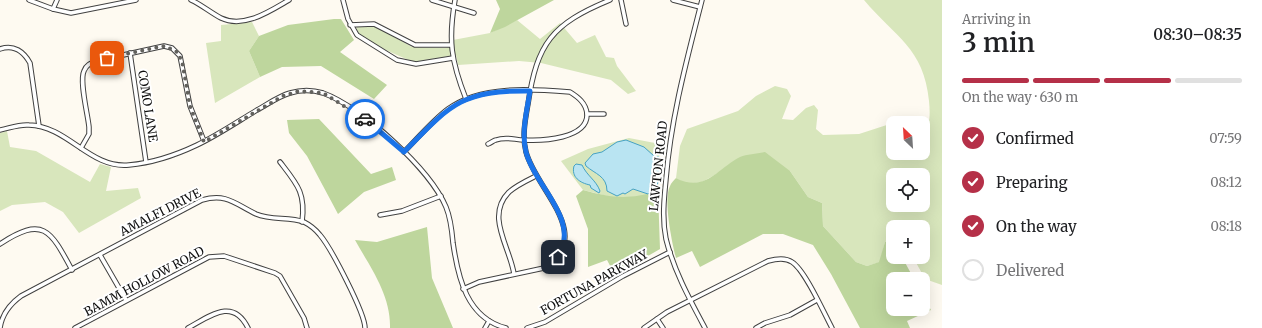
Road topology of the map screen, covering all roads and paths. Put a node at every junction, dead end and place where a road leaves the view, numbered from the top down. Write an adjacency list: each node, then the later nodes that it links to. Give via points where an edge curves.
1 (29, 0): 18 (street)
2 (57, 0): 18 (street)
3 (136, 0): 14 (street)
4 (191, 0): 15 (street, via 219,17 235,21 251,19)
5 (278, 0): 15 (street)
6 (289, 0): 15 (street)
7 (343, 0): 21 (street)
8 (432, 0): 16 (street)
9 (456, 0): 16 (street)
10 (610, 0): 26 (street, via 574,18 550,38 536,61)
11 (621, 0): 20 (street)
12 (673, 0): 17 (street)
13 (702, 0): 17 (street, LAWTON ROAD)
14 (114, 2): 18 (street, via 71,13)
15 (280, 5)
16 (454, 6): 19 (street); 22 (street, via 450,30)
17 (700, 7): 44 (street, LAWTON ROAD, via 670,133 663,211)
18 (53, 9)
19 (474, 12)
20 (626, 24)
21 (350, 25): 22 (street, via 374,24 415,45); 25 (street, via 362,39 397,60 416,64)
22 (451, 45): 25 (street)
23 (0, 49): 30 (street, via 10,47 18,50 30,63)
24 (130, 53): 33 (street, via 164,46 176,51 182,61 190,106); 35 (street, via 96,60 84,69 82,80 89,134); 37 (street, COMO LANE)
25 (453, 58): 27 (street)
26 (530, 91): 27 (street, via 494,91); 28 (street, via 570,92 582,102); 32 (street)
27 (466, 99): 36 (street, via 448,109)
28 (587, 114): 29 (street); 32 (street, via 581,127 570,135)
29 (604, 114)
30 (39, 126): 31 (street, via 21,125); 35 (street, via 59,133)
31 (0, 130)
32 (524, 140): 34 (street, via 496,139); 39 (street)
33 (204, 142): 36 (street, via 283,96 299,91 312,91 323,93 356,112); 37 (street, via 179,153)
34 (488, 144)
35 (81, 148): 37 (street, via 98,159 115,165)
36 (404, 152): 40 (street)
37 (146, 162)
38 (280, 162): 42 (street, via 300,189 304,210)
39 (536, 176): 47 (street, via 510,192 500,209 498,224 513,264); 47 (street, via 560,216 565,243 552,263 537,270)
40 (441, 196): 41 (street, via 402,211); 48 (street, via 450,218 456,263)
41 (380, 215)
42 (302, 222): 45 (street, AMALFI DRIVE, via 267,218 226,198 211,198 189,207); 60 (street, via 313,228 325,243 361,310)
43 (0, 244): 46 (street, via 30,228 46,231 58,244)
44 (670, 252): 50 (street, LAWTON ROAD); 63 (street, FORTUNA PARKWAY, via 545,322)
45 (100, 255): 46 (street, AMALFI DRIVE); 49 (street)
46 (72, 270): 54 (street, AMALFI DRIVE, via 13,302)
47 (514, 274): 48 (street, via 479,282)
48 (463, 289): 53 (street, via 473,307)
49 (126, 300): 56 (street, BAMM HOLLOW ROAD); 59 (street, BAMM HOLLOW ROAD, via 209,257 224,256 280,276)
50 (690, 300): 51 (street, via 768,260 775,259 788,260 798,267); 52 (street); 66 (street, LAWTON ROAD)
51 (817, 300): 67 (street, via 790,316); 68 (street)
52 (657, 318): 64 (street); 65 (street)
53 (489, 321): 61 (street); 62 (street)
54 (0, 322): 55 (street, AMALFI DRIVE)
55 (0, 328)
56 (75, 328)
57 (188, 328): 58 (street, via 221,312 230,311 239,315)
58 (248, 328)
59 (307, 328)
60 (365, 328)
61 (485, 328)
62 (506, 328)
63 (527, 328)
64 (644, 328)
65 (663, 328)
66 (705, 328)
67 (756, 328)
68 (832, 328)

